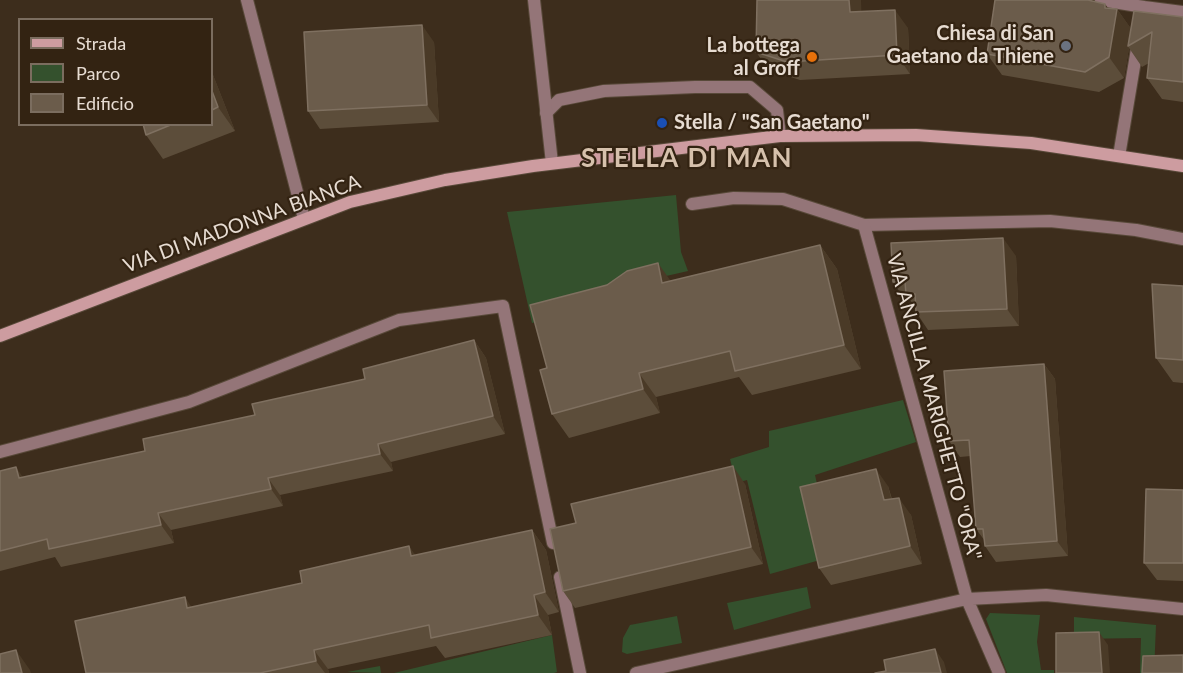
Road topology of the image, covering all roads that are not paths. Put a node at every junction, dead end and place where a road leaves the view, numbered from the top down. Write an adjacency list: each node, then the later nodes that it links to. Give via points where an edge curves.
1 (247, 0): 12 (street)
2 (534, 0): 6 (street)
3 (1101, 0): 4 (street)
4 (1144, 7): 5 (street); 8 (street)
5 (1183, 12)
6 (546, 113): 7 (street, via 559,100 604,91 750,87 777,110); 9 (street)
7 (780, 136): 8 (main road, VIA DI MADONNA BIANCA, via 916,135 1031,143); 9 (main road, VIA DI MADONNA BIANCA)
8 (1119, 156): 10 (main road, VIA DI MADONNA BIANCA)
9 (552, 163): 12 (main road, VIA DI MADONNA BIANCA, via 445,180 350,202)
10 (1183, 166)
11 (692, 204): 13 (street, VIA ANCILLA MARIGHETTO "ORA", via 734,198 783,200)
12 (304, 219): 15 (main road, VIA DI MADONNA BIANCA)
13 (864, 225): 14 (street, VIA ANCILLA MARIGHETTO "ORA", via 1050,221); 17 (street, VIA ANCILLA MARIGHETTO "ORA")
14 (1183, 239)
15 (0, 336)
16 (0, 452): 19 (street, via 189,402 399,320 503,306)
17 (967, 599): 18 (street, via 1046,595); 20 (street); 21 (street, VIA ANCILLA MARIGHETTO "ORA")
18 (1183, 609)
19 (580, 673)
20 (636, 673)
21 (999, 673)

